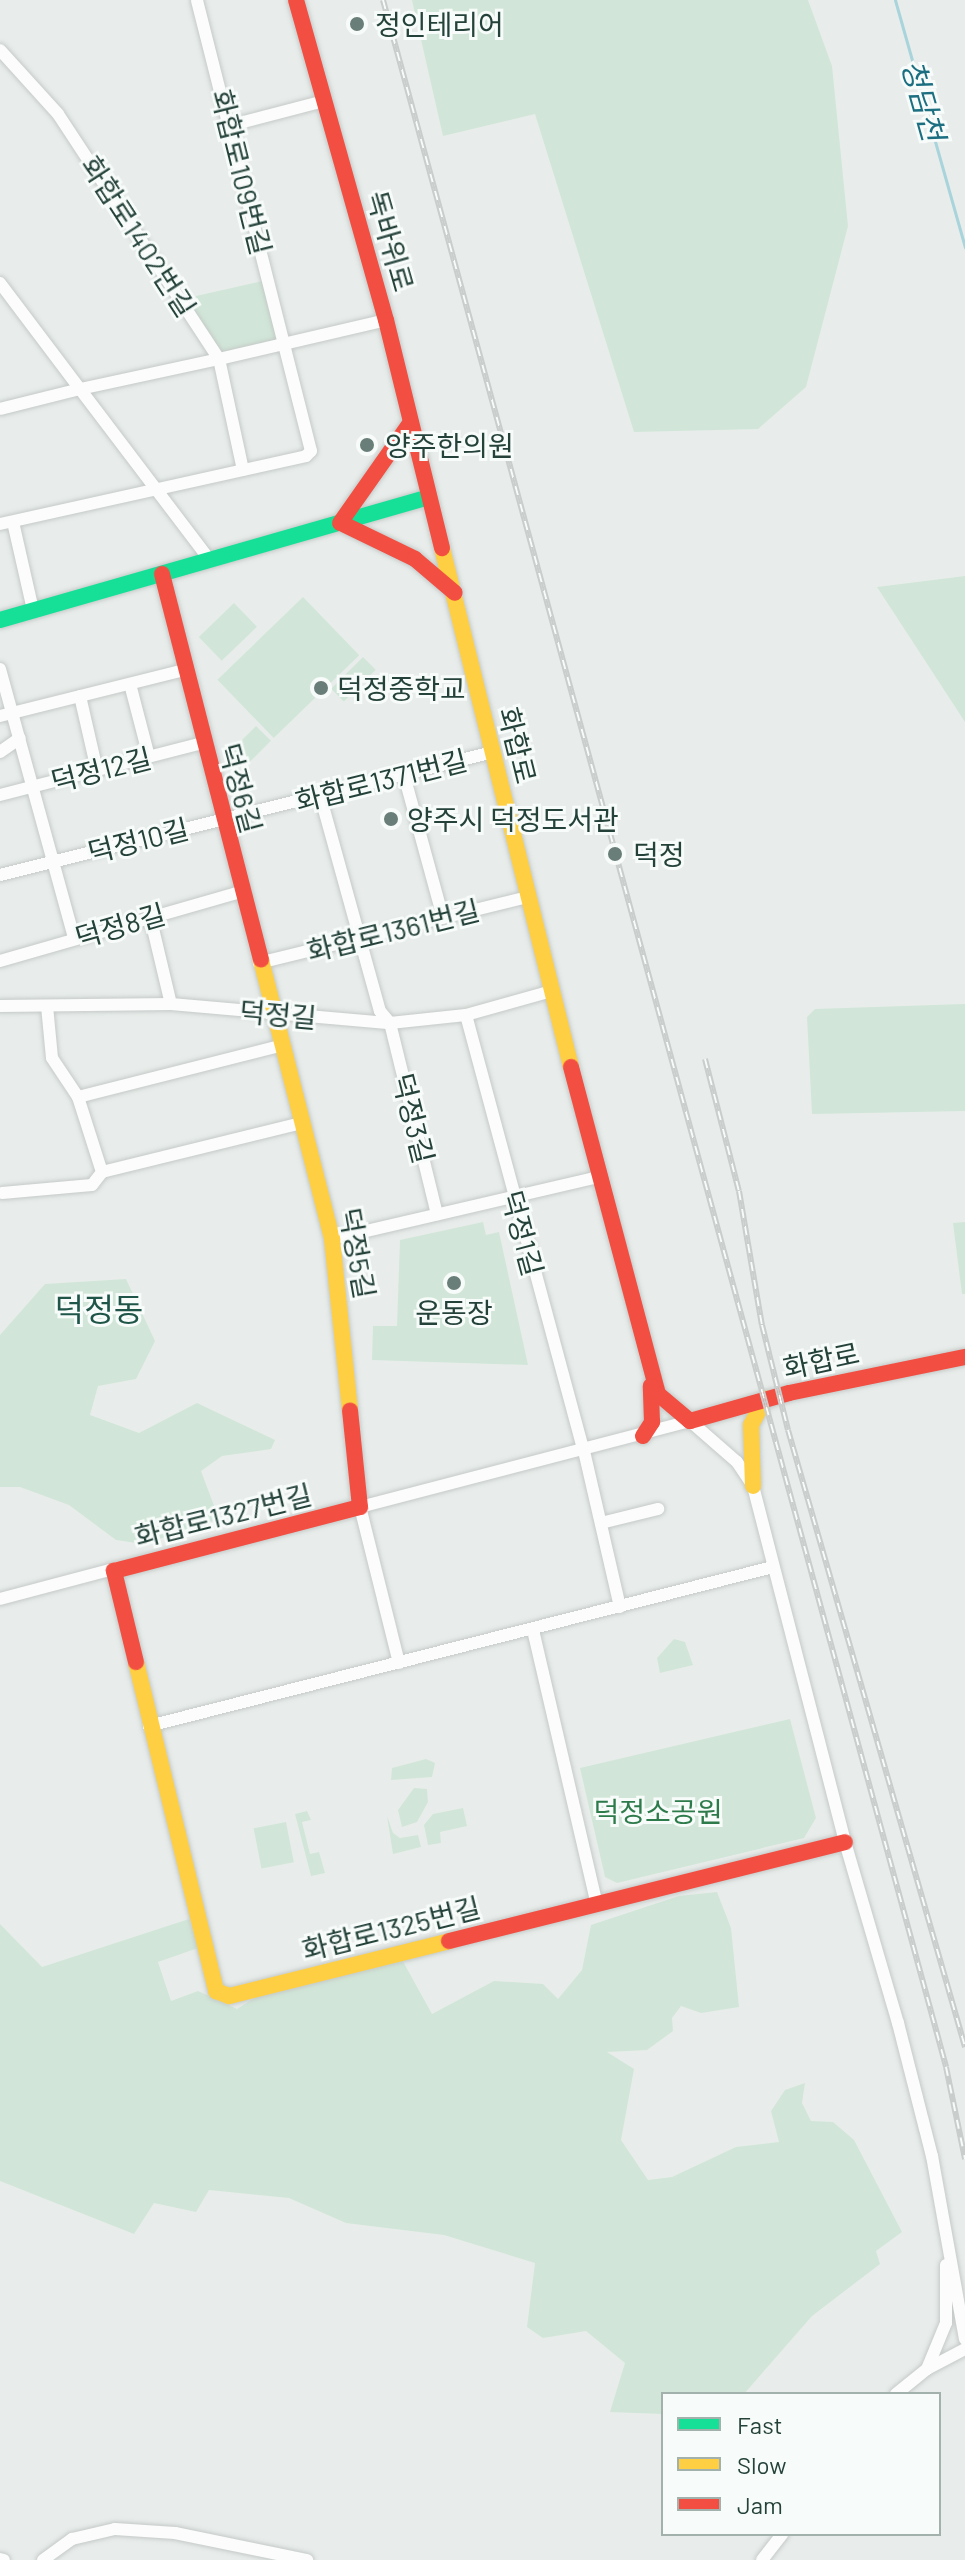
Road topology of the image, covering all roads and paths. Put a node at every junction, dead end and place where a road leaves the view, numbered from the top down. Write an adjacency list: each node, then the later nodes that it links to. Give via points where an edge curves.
1 (197, 0): 5 (street, 화합로109번길)
2 (296, 0): 4 (main road, 독바위로)
3 (0, 50): 9 (street, 화합로1402번길, via 58,114)
4 (324, 101): 5 (street); 7 (main road, 독바위로)
5 (232, 125): 8 (street, 화합로109번길)
6 (0, 283): 10 (street)
7 (386, 320): 8 (street); 12 (main road, 독바위로)
8 (283, 344): 9 (street); 13 (street, via 311,451)
9 (219, 359): 10 (street); 13 (street, 화합로1402번길)
10 (80, 389): 11 (street); 14 (street)
11 (0, 409)
12 (411, 422): 15 (main road, 독바위로); 17 (main road)
13 (243, 470): 14 (street)
14 (156, 490): 16 (street); 18 (street)
15 (429, 497): 17 (main road); 20 (main road, 화합로)
16 (6, 523): 21 (street)
17 (340, 523): 18 (main road); 20 (main road, via 415,559)
18 (210, 560): 19 (main road)
19 (162, 574): 21 (main road); 24 (main road, 덕정6길)
20 (455, 593): 31 (main road, 화합로)
21 (33, 610): 22 (main road)
22 (0, 620)
23 (0, 669): 27 (street, 덕정10길)
24 (185, 670): 25 (street); 29 (main road, 덕정6길)
25 (130, 684): 26 (street); 32 (street)
26 (80, 696): 27 (street); 33 (street)
27 (6, 714): 28 (street, 덕정10길)
28 (20, 738): 30 (street, 덕정12길); 35 (street, 덕정10길)
29 (202, 743): 32 (street, 덕정12길); 38 (main road, 덕정6길)
30 (0, 752)
31 (493, 752): 34 (street, 화합로1371번길); 42 (main road, 화합로)
32 (149, 757): 33 (street, 덕정12길)
33 (97, 770): 35 (street, 덕정12길)
34 (404, 775): 37 (street, 화합로1371번길); 44 (street)
35 (33, 786): 36 (street, 덕정12길); 39 (street, 덕정10길)
36 (0, 795)
37 (320, 795): 38 (street, 화합로1371번길); 45 (street, 덕정3길)
38 (223, 820): 39 (street, 덕정10길); 41 (main road, 덕정6길)
39 (53, 861): 40 (street, 덕정10길); 46 (street, 덕정10길)
40 (0, 875)
41 (241, 892): 43 (street, 덕정8길); 48 (main road, 덕정6길)
42 (528, 897): 44 (street, 화합로1361번길); 49 (main road, 화합로)
43 (150, 916): 46 (street, 덕정8길); 50 (street)
44 (443, 918): 45 (street, 화합로1361번길)
45 (361, 937): 48 (street, 화합로1361번길); 55 (street, 덕정3길, via 380,1011)
46 (74, 938): 47 (street, 덕정8길)
47 (0, 961)
48 (259, 963): 53 (main road, 덕정6길)
49 (552, 991): 54 (street, 덕정길); 60 (main road, 화합로)
50 (171, 1004): 52 (street, 덕정길); 53 (street, 덕정길)
51 (0, 1006): 52 (street, 덕정길)
52 (47, 1006): 57 (street, via 54,1062)
53 (271, 1014): 55 (street, 덕정길); 56 (main road, 덕정5길)
54 (466, 1015): 55 (street, 덕정길); 62 (street, 덕정1길)
55 (390, 1023): 63 (street, 덕정3길)
56 (284, 1045): 57 (street); 58 (main road, 덕정5길)
57 (78, 1097): 59 (street)
58 (302, 1123): 59 (street); 64 (main road, 덕정5길)
59 (102, 1172): 61 (street, via 92,1185)
60 (598, 1177): 62 (street); 66 (main road, 화합로)
61 (1, 1192)
62 (512, 1196): 63 (street); 70 (street, 덕정1길)
63 (437, 1214): 64 (street)
64 (332, 1239): 72 (main road, 덕정5길)
65 (965, 1357): 67 (main road, 화합로)
66 (651, 1373): 68 (main road, 화합로, via 663,1402); 69 (main road)
67 (758, 1401): 68 (main road, 화합로); 71 (main road, via 751,1425)
68 (690, 1421): 69 (street, 화합로); 71 (street, via 737,1462)
69 (650, 1434): 70 (street, 화합로1327번길)
70 (584, 1451): 72 (street, 화합로1327번길); 74 (street)
71 (753, 1486): 75 (street)
72 (360, 1507): 76 (main road, 화합로1327번길); 80 (street)
73 (658, 1509): 74 (street)
74 (601, 1523): 78 (street)
75 (773, 1567): 78 (street); 82 (street)
76 (117, 1568): 77 (street); 81 (main road, 화합로1327번길, via 114,1576)
77 (0, 1599)
78 (620, 1607): 79 (street)
79 (533, 1630): 80 (street); 83 (street)
80 (399, 1663): 81 (street)
81 (149, 1726): 83 (main road, 화합로1325번길, via 220,1995)
82 (845, 1842): 83 (main road, 화합로1325번길); 84 (street, via 898,2023)
83 (597, 1904)
84 (945, 2226): 85 (street); 87 (street, via 946,2323)
85 (965, 2339)
86 (965, 2349): 87 (street)
87 (927, 2369): 88 (street)
88 (898, 2392)
89 (780, 2536): 93 (street)
90 (781, 2536): 94 (street)
91 (43, 2560): 92 (street, via 72,2539 115,2529 175,2533)
92 (307, 2560)
93 (762, 2560)
94 (769, 2560)

